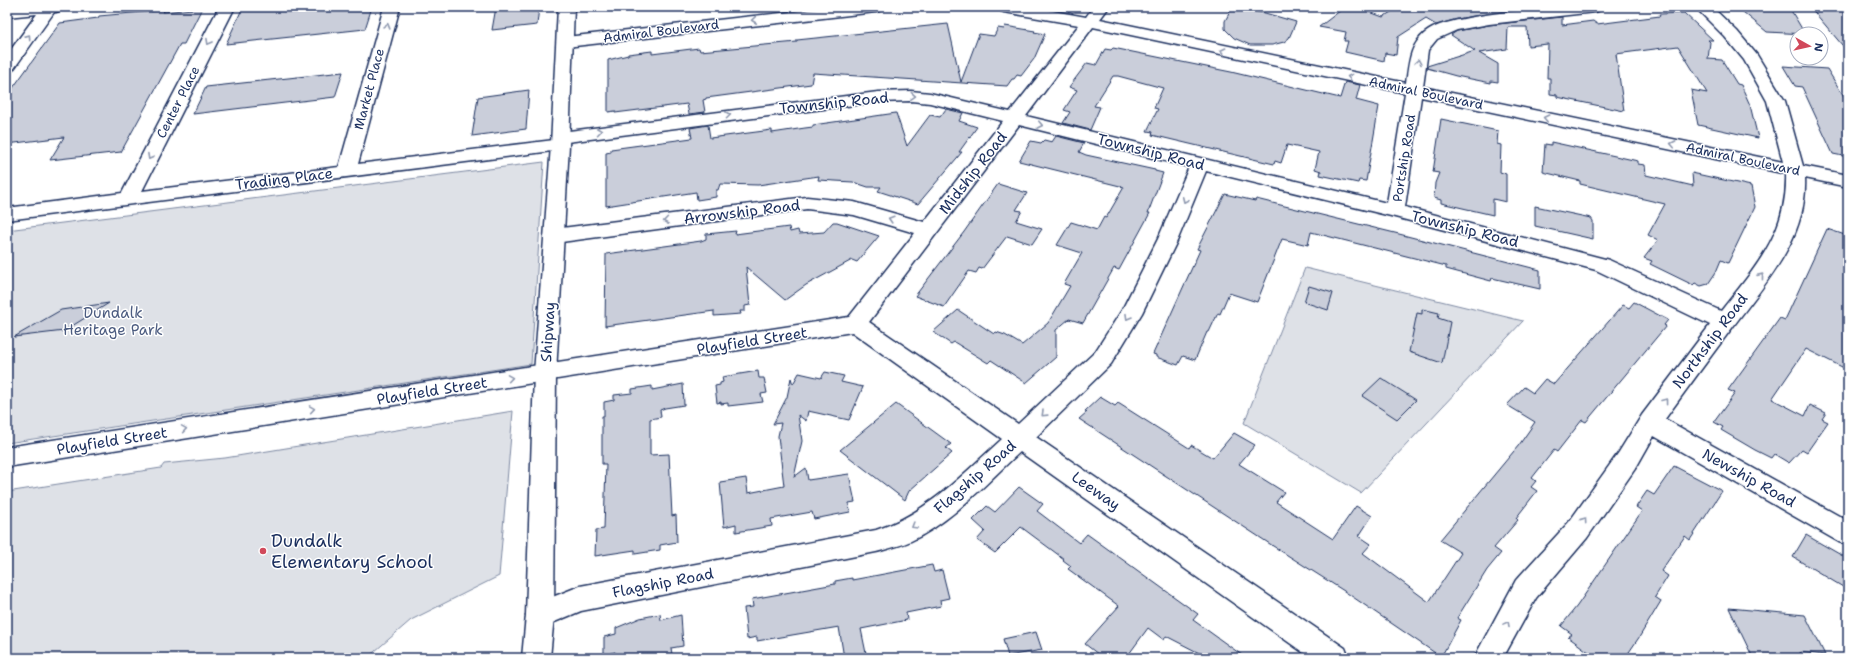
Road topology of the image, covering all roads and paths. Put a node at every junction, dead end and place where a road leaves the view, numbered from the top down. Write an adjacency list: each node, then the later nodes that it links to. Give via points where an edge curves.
1 (52, 7): 11 (street); 14 (street, one-way to 1)
2 (227, 7): 22 (street, Center Place, one-way to 22)
3 (392, 7): 20 (street, Market Place, one-way to 3)
4 (566, 7): 13 (street, Shipway)
5 (870, 7): 13 (street, Admiral Boulevard, one-way to 13)
6 (1004, 7): 12 (street, Admiral Boulevard)
7 (1101, 7): 12 (street, Midship Road)
8 (1595, 7): 10 (street, Portship Road)
9 (1703, 7): 19 (street, Northship Road, via 1731,34 1765,80 1776,101)
10 (1570, 8): 15 (street, Portship Road, one-way to 10, via 1420,49 1438,32 1453,26 1489,19)
11 (7, 12)
12 (1090, 22): 15 (street, Admiral Boulevard, one-way to 12); 16 (street, Midship Road)
13 (566, 42): 17 (street, Shipway)
14 (7, 66)
15 (1414, 90): 19 (street, Admiral Boulevard, one-way to 15); 23 (street, Portship Road)
16 (1015, 119): 17 (street, Township Road, one-way to 16, via 878,97 930,98); 18 (street, Township Road, one-way to 18); 25 (street, Midship Road)
17 (560, 141): 20 (street, Trading Place); 26 (street, Shipway)
18 (1200, 164): 23 (street, Township Road); 31 (street, Flagship Road, one-way to 31, via 1168,240 1131,313 1104,358)
19 (1795, 170): 21 (street, Admiral Boulevard); 27 (street, Northship Road, one-way to 19, via 1768,266 1777,250 1792,213 1796,190)
20 (347, 171): 22 (street, Trading Place)
21 (1848, 181)
22 (129, 198): 24 (street, Trading Place)
23 (1395, 211): 27 (street, Township Road, via 1602,265)
24 (7, 214)
25 (928, 230): 26 (street, Arrowship Road, one-way to 26, via 855,208 827,203 807,203); 28 (street, Midship Road)
26 (554, 236): 29 (street, Shipway)
27 (1724, 322): 30 (street, Northship Road, one-way to 27)
28 (856, 324): 29 (street, Playfield Street); 31 (street, Leeway)
29 (545, 373): 32 (street, Playfield Street, one-way to 29); 34 (street, Shipway)
30 (1650, 422): 33 (street, Newship Road); 37 (street, Northship Road, one-way to 30, via 1526,589 1578,530 1628,459)
31 (1020, 438): 34 (street, Flagship Road, one-way to 34, via 941,509 902,533 876,542 580,599); 36 (street, Leeway)
32 (7, 457)
33 (1848, 534)
34 (540, 615): 35 (street, Shipway)
35 (536, 658)
36 (1335, 658)
37 (1488, 658)

